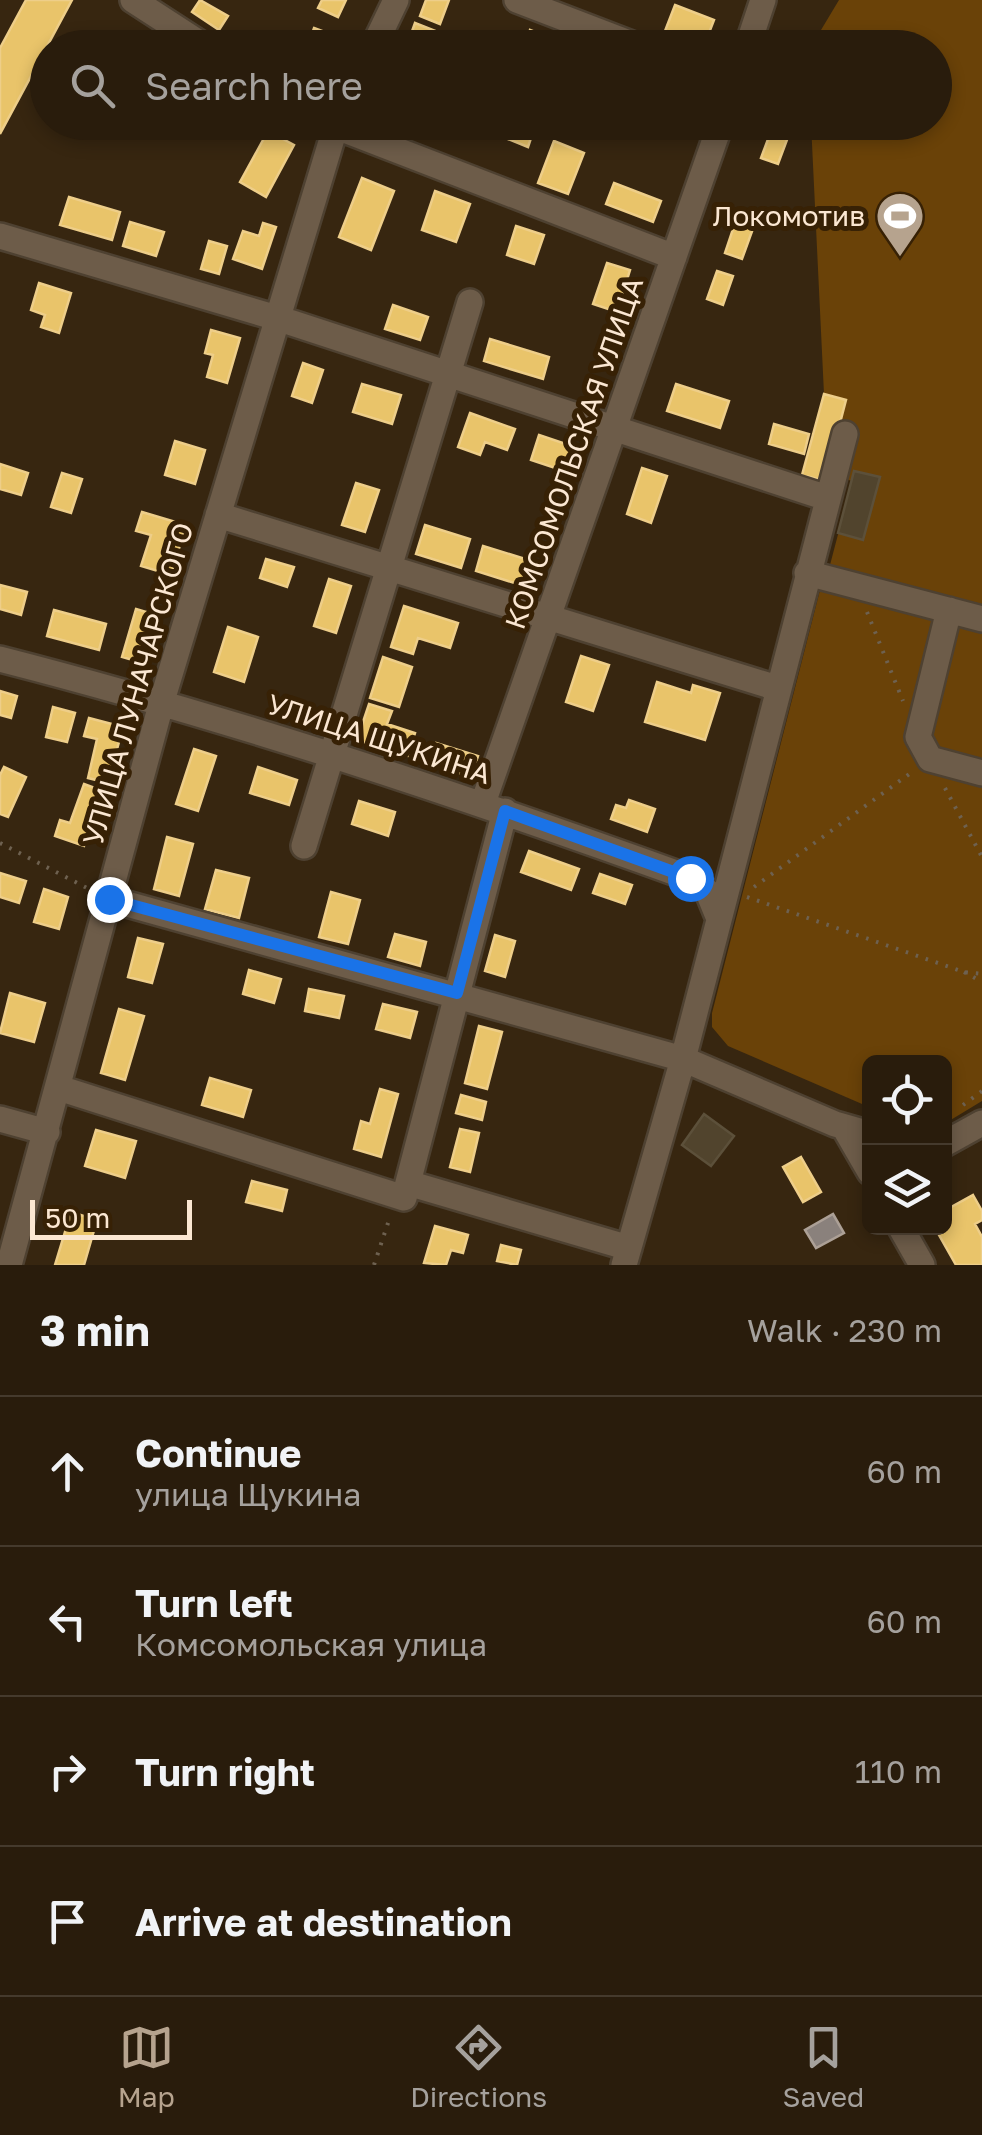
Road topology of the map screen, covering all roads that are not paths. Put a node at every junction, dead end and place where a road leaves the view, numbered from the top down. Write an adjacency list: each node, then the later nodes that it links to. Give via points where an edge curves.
1 (133, 0): 5 (street)
2 (396, 0): 6 (street)
3 (517, 0): 7 (street)
4 (764, 0): 8 (street)
5 (180, 30)
6 (382, 30)
7 (595, 30)
8 (753, 30)
9 (328, 140): 15 (street, УЛИЦА ЛУНАЧАРСКОГО)
10 (371, 140): 13 (street)
11 (715, 140): 13 (street, КОМСОМОЛЬСКАЯ УЛИЦА)
12 (0, 236): 15 (street)
13 (674, 257): 17 (street, КОМСОМОЛЬСКАЯ УЛИЦА)
14 (470, 302): 16 (street)
15 (277, 318): 16 (street); 20 (street, УЛИЦА ЛУНАЧАРСКОГО)
16 (448, 374): 17 (street); 21 (street)
17 (614, 428): 19 (street); 24 (street, КОМСОМОЛЬСКАЯ УЛИЦА)
18 (845, 434): 19 (street)
19 (827, 498): 22 (street)
20 (218, 515): 21 (street); 28 (street, УЛИЦА ЛУНАЧАРСКОГО)
21 (388, 568): 24 (street); 29 (street)
22 (807, 573): 23 (street); 27 (street)
23 (950, 610): 25 (street); 30 (street, via 924,748)
24 (548, 617): 27 (street); 31 (street, КОМСОМОЛЬСКАЯ УЛИЦА)
25 (982, 619)
26 (0, 659): 28 (street, УЛИЦА ЩУКИНА)
27 (777, 688): 34 (street)
28 (162, 701): 29 (street, УЛИЦА ЩУКИНА); 33 (street, УЛИЦА ЛУНАЧАРСКОГО)
29 (332, 755): 31 (street, УЛИЦА ЩУКИНА); 32 (street)
30 (982, 773)
31 (494, 807): 34 (street, УЛИЦА ЩУКИНА, via 690,878 708,892); 35 (street, КОМСОМОЛЬСКАЯ УЛИЦА)
32 (304, 846)
33 (109, 899): 35 (street); 37 (street, УЛИЦА ЛУНАЧАРСКОГО)
34 (717, 914): 36 (street)
35 (457, 993): 36 (street); 45 (street, КОМСОМОЛЬСКАЯ УЛИЦА)
36 (683, 1058): 40 (street); 47 (street)
37 (59, 1088): 41 (street, УЛИЦА ЛУНАЧАРСКОГО); 45 (street)
38 (0, 1118): 41 (street)
39 (982, 1123): 43 (street)
40 (844, 1127): 42 (street); 44 (street)
41 (47, 1132): 48 (street, УЛИЦА ЛУНАЧАРСКОГО)
42 (862, 1132)
43 (952, 1140)
44 (862, 1158)
45 (406, 1190): 47 (street)
46 (905, 1235): 49 (street)
47 (627, 1256)
48 (9, 1265)
49 (922, 1265)

